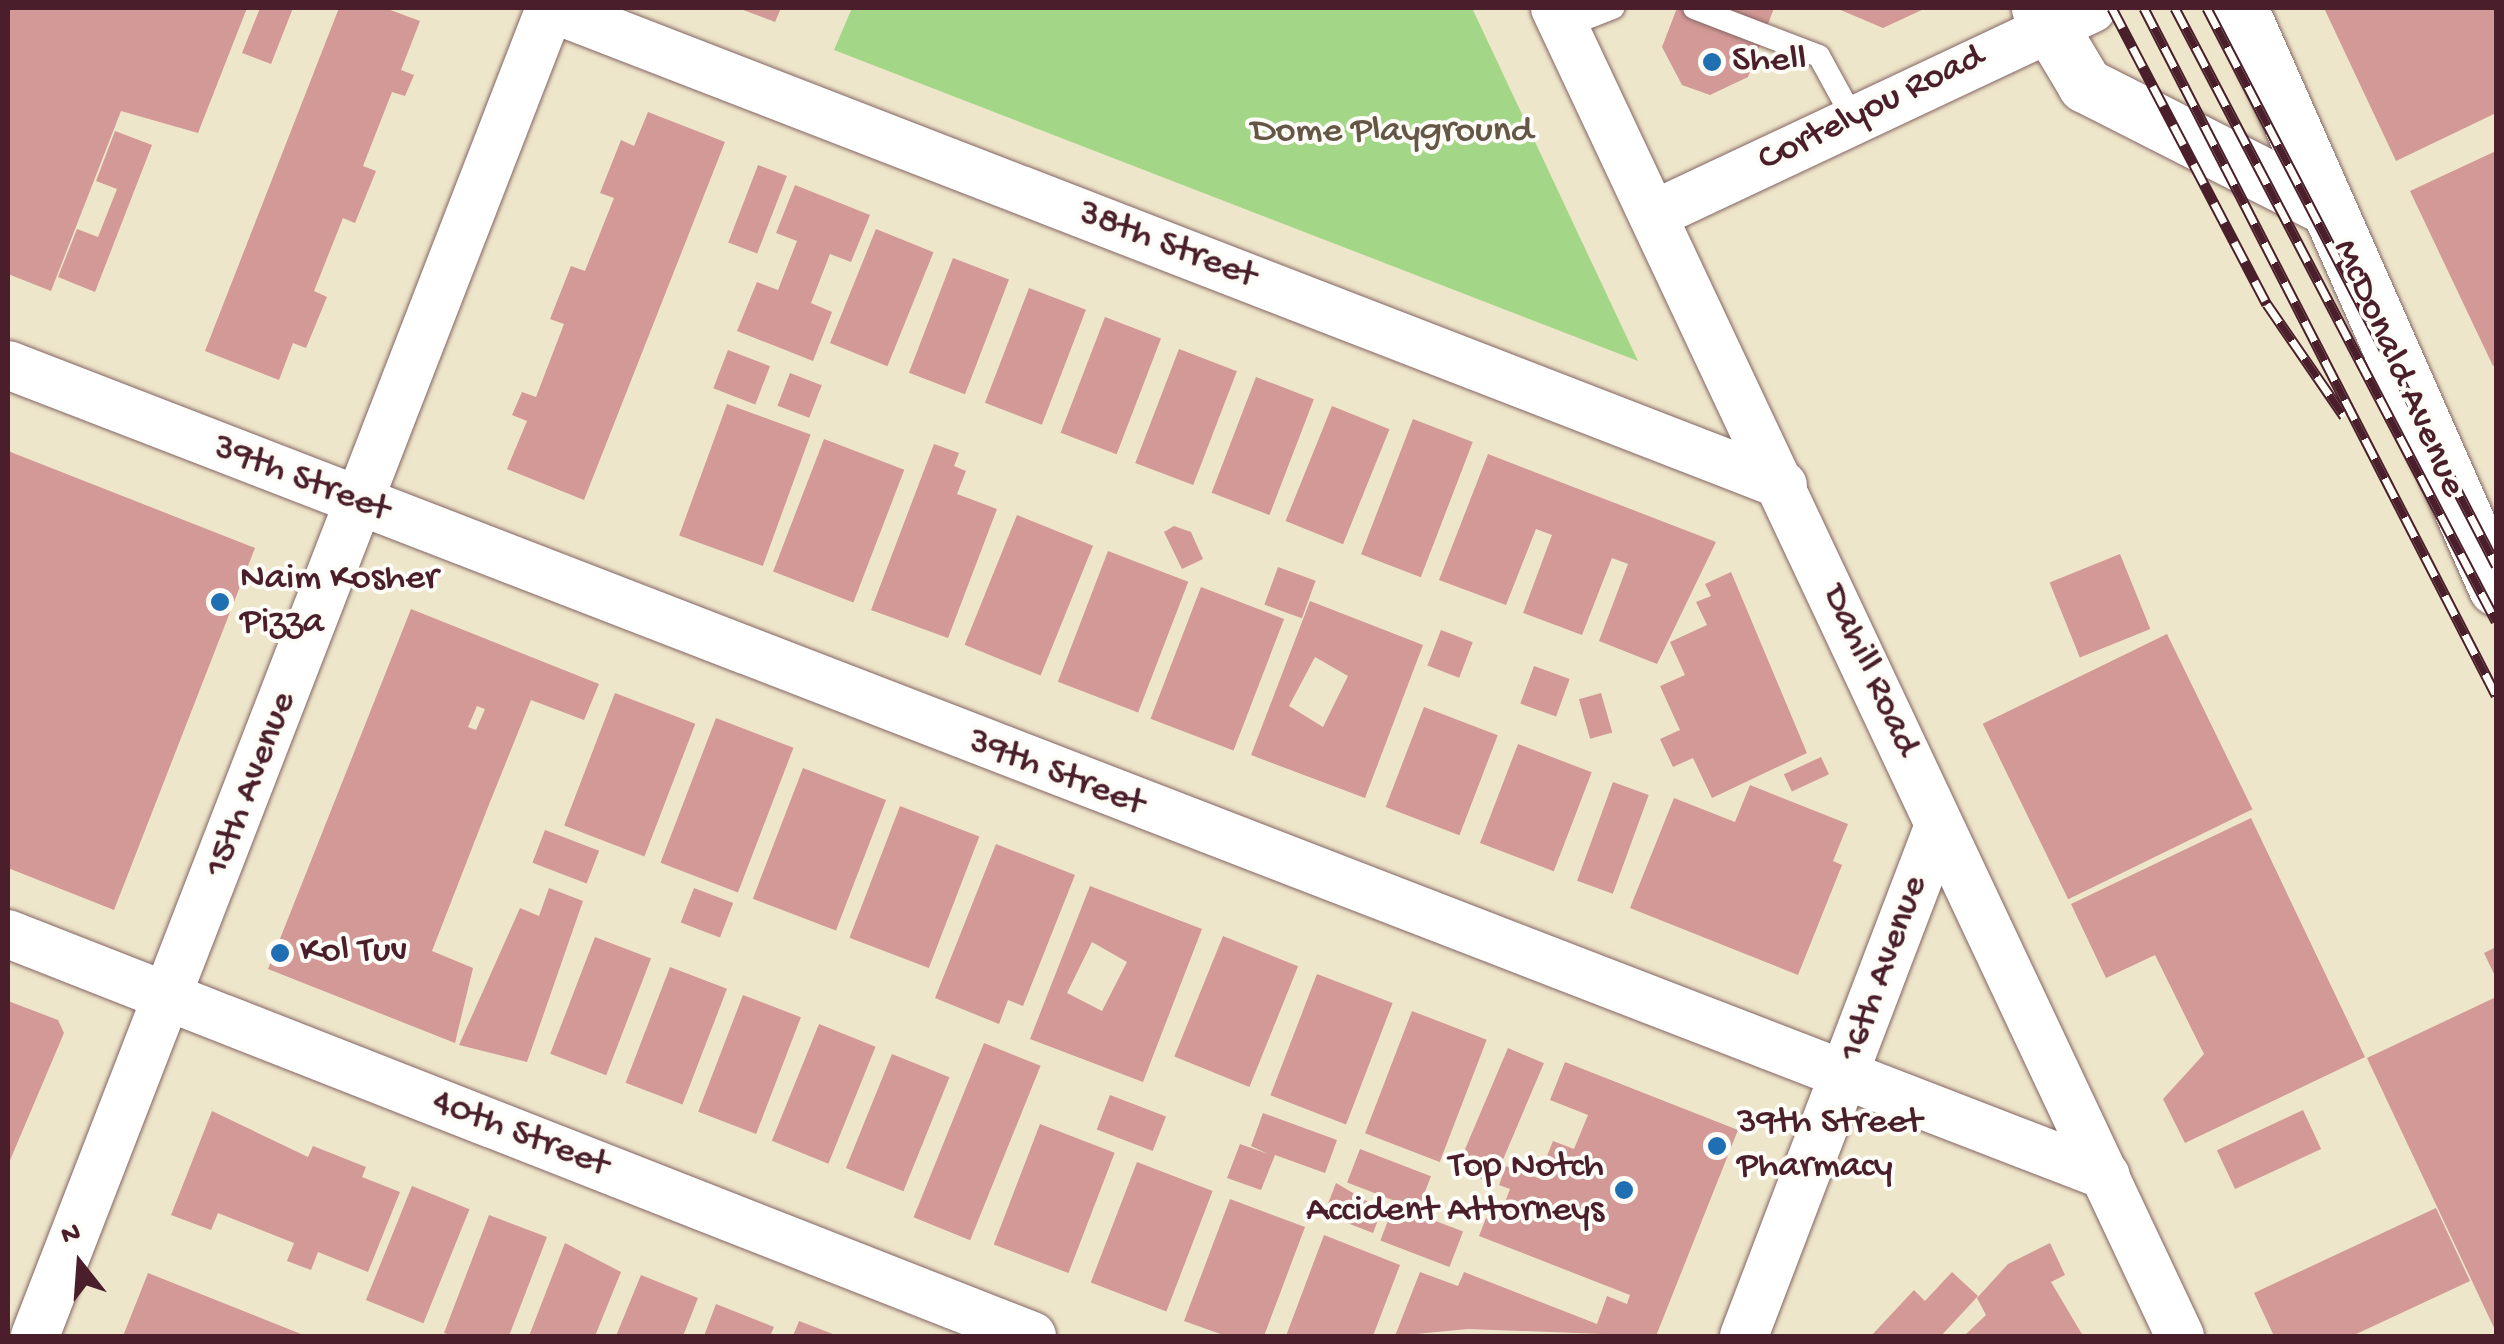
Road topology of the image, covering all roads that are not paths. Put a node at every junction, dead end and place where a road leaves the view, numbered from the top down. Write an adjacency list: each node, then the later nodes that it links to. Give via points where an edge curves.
1 (550, 8): 11 (street, 38th Street); 12 (street, 15th Avenue)
2 (1613, 8): 6 (lane)
3 (1694, 8): 7 (lane, via 1819,56)
4 (2240, 8): 8 (main road, McDonald Avenue)
5 (2060, 14): 7 (street, Cortelyou Road); 8 (main road, McDonald Avenue, via 2085,85)
6 (1559, 17): 9 (street, Dahill Road)
7 (1854, 120): 9 (street, Cortelyou Road)
8 (2322, 205): 13 (main road, McDonald Avenue)
9 (1654, 215): 11 (street, Dahill Road)
10 (8, 365): 12 (street, 39th Street)
11 (1783, 485): 14 (street, Dahill Road)
12 (362, 504): 16 (street, 15th Avenue); 17 (street, 39th Street)
13 (2496, 588)
14 (1939, 825): 17 (street, 16th Avenue); 18 (street, Dahill Road)
15 (8, 934): 16 (street, 40th Street)
16 (169, 998): 19 (street, 15th Avenue); 20 (street, 40th Street)
17 (1843, 1082): 18 (street, 39th Street); 21 (street, 16th Avenue)
18 (2106, 1176): 22 (street, Dahill Road)
19 (35, 1336)
20 (1032, 1336)
21 (1744, 1336)
22 (2180, 1336)

